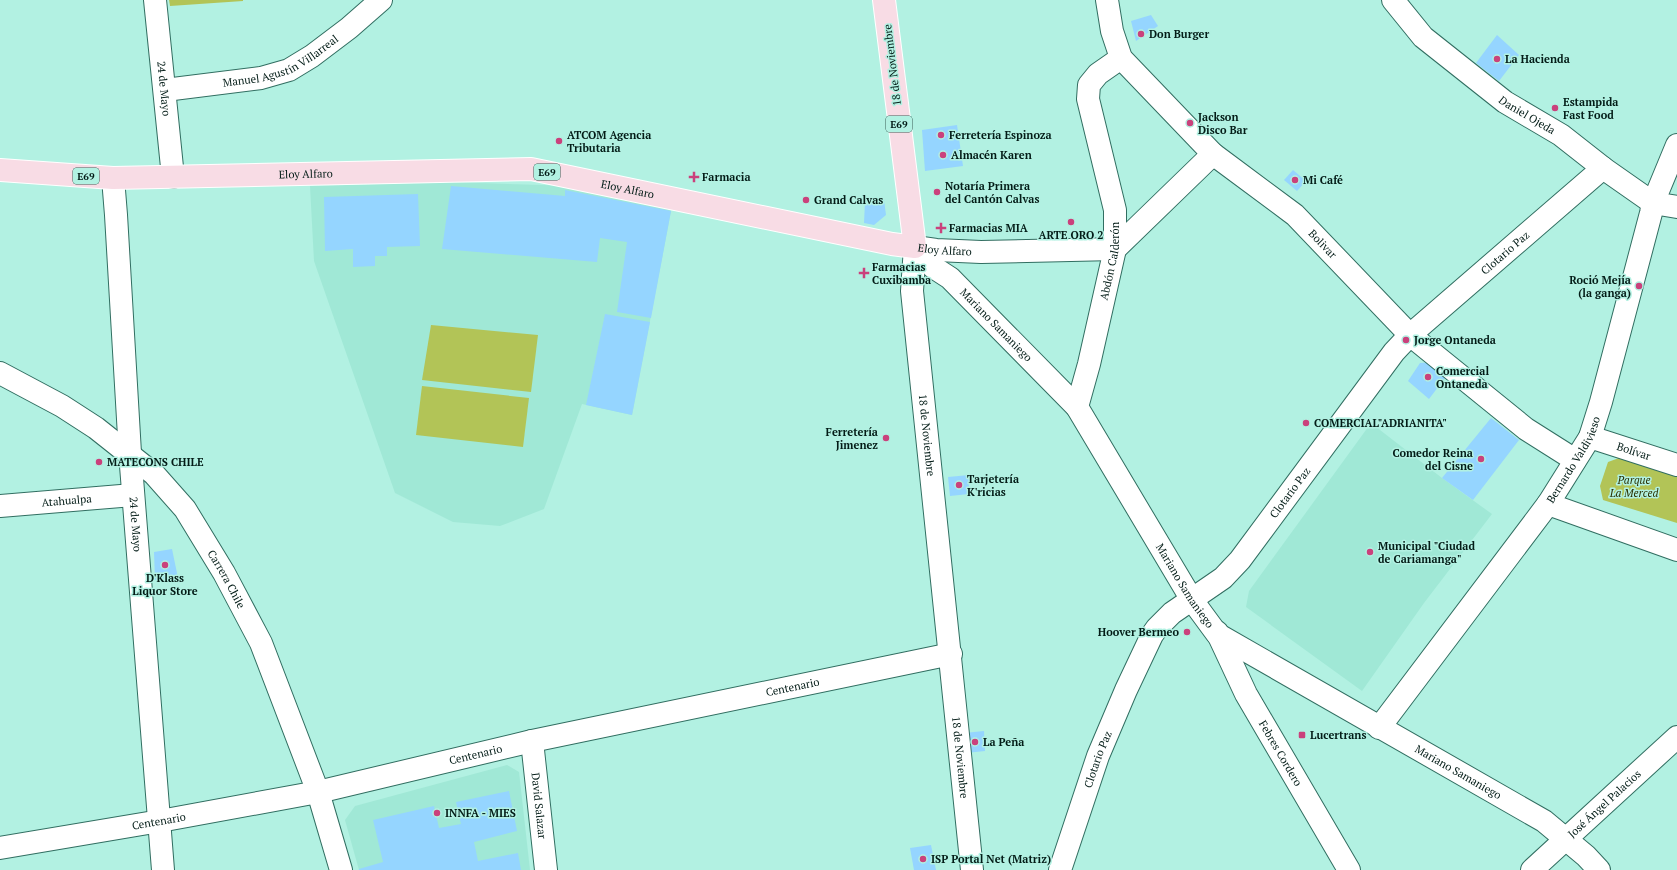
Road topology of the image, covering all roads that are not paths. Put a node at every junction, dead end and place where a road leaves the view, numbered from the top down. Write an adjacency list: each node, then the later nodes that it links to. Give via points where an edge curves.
1 (155, 0): 7 (street, 24 de Mayo)
2 (381, 0): 7 (street, Manuel Agustín Villarreal, via 312,56 288,70 261,78)
3 (884, 0): 16 (main road, 18 de Noviembre / E69)
4 (1107, 0): 6 (street, Bolivar, via 1112,31)
5 (1393, 0): 10 (street, Daniel Ojeda, via 1423,37 1434,46 1505,102 1560,135)
6 (1121, 58): 9 (street, Bolivar); 17 (street, Abdón Calderón, via 1098,74 1089,84 1088,99 1114,210)
7 (165, 90): 12 (street, 24 de Mayo)
8 (1677, 145): 14 (street, Bernardo Valdivieso)
9 (1213, 154): 17 (street); 20 (street, Bolivar, via 1295,215)
10 (1603, 168): 14 (street, Daniel Ojeda); 20 (street, Clotario Paz)
11 (0, 170): 13 (main road, Eloy Alfaro / E69)
12 (173, 177): 13 (main road, Eloy Alfaro / E69); 16 (main road, Eloy Alfaro / E69, via 531,169)
13 (113, 178): 24 (street, 24 de Mayo)
14 (1652, 203): 15 (street, Daniel Ojeda); 23 (street, Bernardo Valdivieso)
15 (1677, 207)
16 (915, 247): 18 (street, Eloy Alfaro); 19 (street, Mariano Samaniego, via 933,267); 34 (street, 18 de Noviembre, via 912,291)
17 (1115, 249): 18 (street, Eloy Alfaro); 22 (street, Abdón Calderón)
18 (981, 252): 19 (street, via 962,265 959,272)
19 (962, 290): 22 (street, Mariano Samaniego)
20 (1410, 335): 25 (street, Bolivar, via 1526,429); 31 (street, Clotario Paz, via 1394,352 1240,560)
21 (0, 373): 24 (street, Carrera Chile, via 62,406)
22 (1077, 407): 32 (street, Mariano Samaniego)
23 (1590, 437): 25 (street, Bernardo Valdivieso); 26 (street, Bolívar)
24 (130, 453): 27 (street, 24 de Mayo); 40 (street, Carrera Chile, via 154,474 185,509 224,573 261,644)
25 (1576, 460): 28 (street, Bernardo Valdivieso)
26 (1677, 465)
27 (133, 495): 29 (street, Atahualpa); 41 (street, 24 de Mayo)
28 (1548, 504): 30 (street); 37 (street, Bernardo Valdivieso)
29 (0, 506)
30 (1677, 550)
31 (1223, 578): 32 (street, Clotario Paz); 33 (street, via 1213,599 1212,611)
32 (1192, 600): 33 (street, Mariano Samaniego); 48 (street, Clotario Paz, via 1172,613 1157,628 1150,640 1098,756)
33 (1217, 634): 35 (street, Mariano Samaniego); 36 (street, Febres Cordero)
34 (951, 654): 39 (street, Centenario); 47 (street, 18 de Noviembre)
35 (1281, 669): 36 (street, via 1262,665 1250,669 1246,673); 37 (street, Mariano Samaniego)
36 (1246, 694): 49 (street, Febres Cordero)
37 (1380, 728): 42 (street, Mariano Samaniego, via 1544,821)
38 (1677, 737): 42 (street, José Ángel Palacios)
39 (532, 741): 40 (street, Centenario); 46 (street, David Salazar)
40 (318, 792): 41 (street, Centenario); 45 (street, Carrera Chile)
41 (160, 821): 43 (street, Centenario); 44 (street, 24 de Mayo)
42 (1565, 838): 50 (street, José Ángel Palacios); 51 (street, Mariano Samaniego)
43 (0, 848)
44 (162, 870)
45 (341, 870)
46 (546, 870)
47 (972, 870)
48 (1060, 870)
49 (1349, 870)
50 (1532, 870)
51 (1599, 870)

